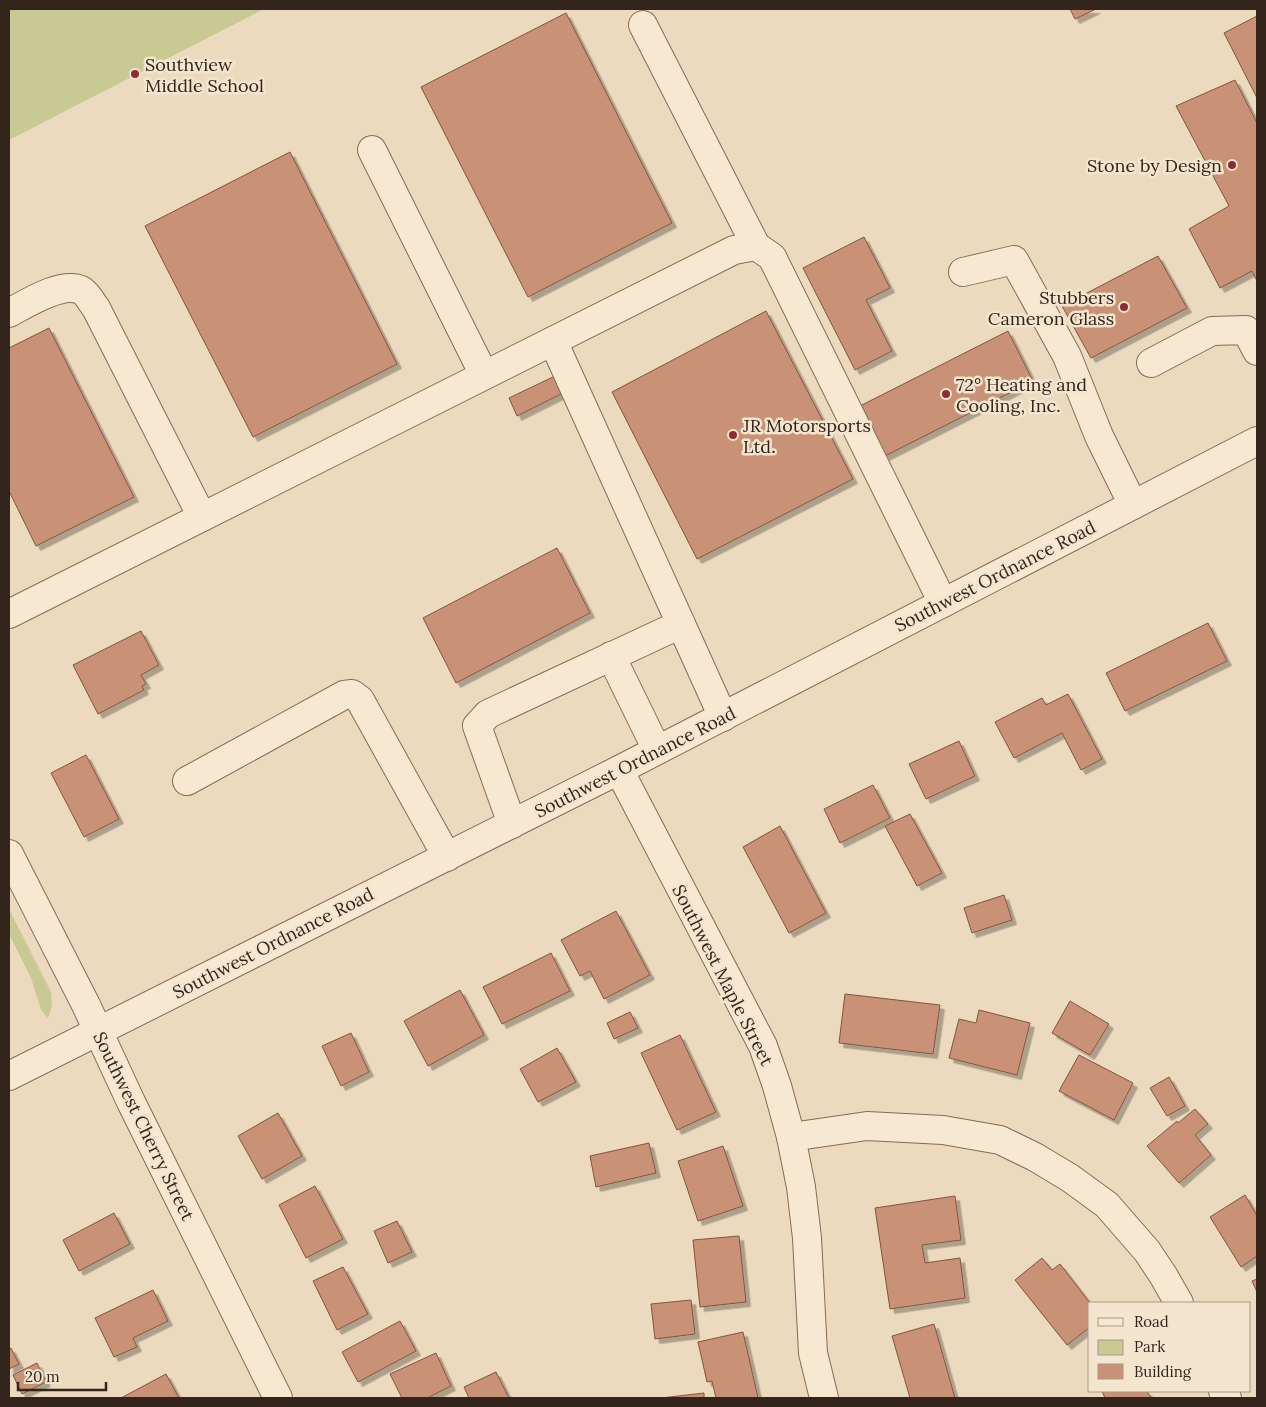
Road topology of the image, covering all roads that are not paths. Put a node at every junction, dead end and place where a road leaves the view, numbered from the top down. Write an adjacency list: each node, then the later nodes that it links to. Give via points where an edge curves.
1 (643, 25): 3 (street)
2 (372, 150): 9 (street)
3 (756, 246): 7 (street, via 734,250); 13 (street, via 772,257)
4 (963, 272): 11 (street, via 1014,260 1067,356)
5 (9, 313): 12 (street, via 67,287 82,291 96,308)
6 (1253, 335): 8 (street, via 1212,331)
7 (553, 341): 9 (street); 15 (street)
8 (1151, 363)
9 (484, 376): 12 (street)
10 (1257, 441): 11 (street, Southwest Ordnance Road)
11 (1133, 505): 13 (street, Southwest Ordnance Road)
12 (202, 517): 14 (street)
13 (943, 603): 17 (street, Southwest Ordnance Road)
14 (9, 614)
15 (681, 624): 16 (street); 17 (street)
16 (611, 656): 18 (street); 21 (street, via 488,714 477,726)
17 (723, 717): 18 (street, Southwest Ordnance Road)
18 (657, 750): 19 (street, Southwest Ordnance Road)
19 (619, 770): 21 (street, Southwest Ordnance Road); 26 (street, Southwest Maple Street, via 763,1046)
20 (188, 781): 23 (street, via 344,694 352,694 360,700)
21 (512, 824): 23 (street, Southwest Ordnance Road)
22 (9, 854): 24 (street, Southwest Cherry Street)
23 (447, 857): 24 (street, Southwest Ordnance Road)
24 (98, 1030): 25 (street, Southwest Ordnance Road); 28 (street, Southwest Cherry Street)
25 (9, 1076)
26 (791, 1137): 27 (street, via 866,1126 944,1130 1000,1140 1070,1178 1106,1205 1146,1251); 29 (street, Southwest Maple Street, via 808,1238 813,1353)
27 (1178, 1302)
28 (278, 1398)
29 (824, 1398)

